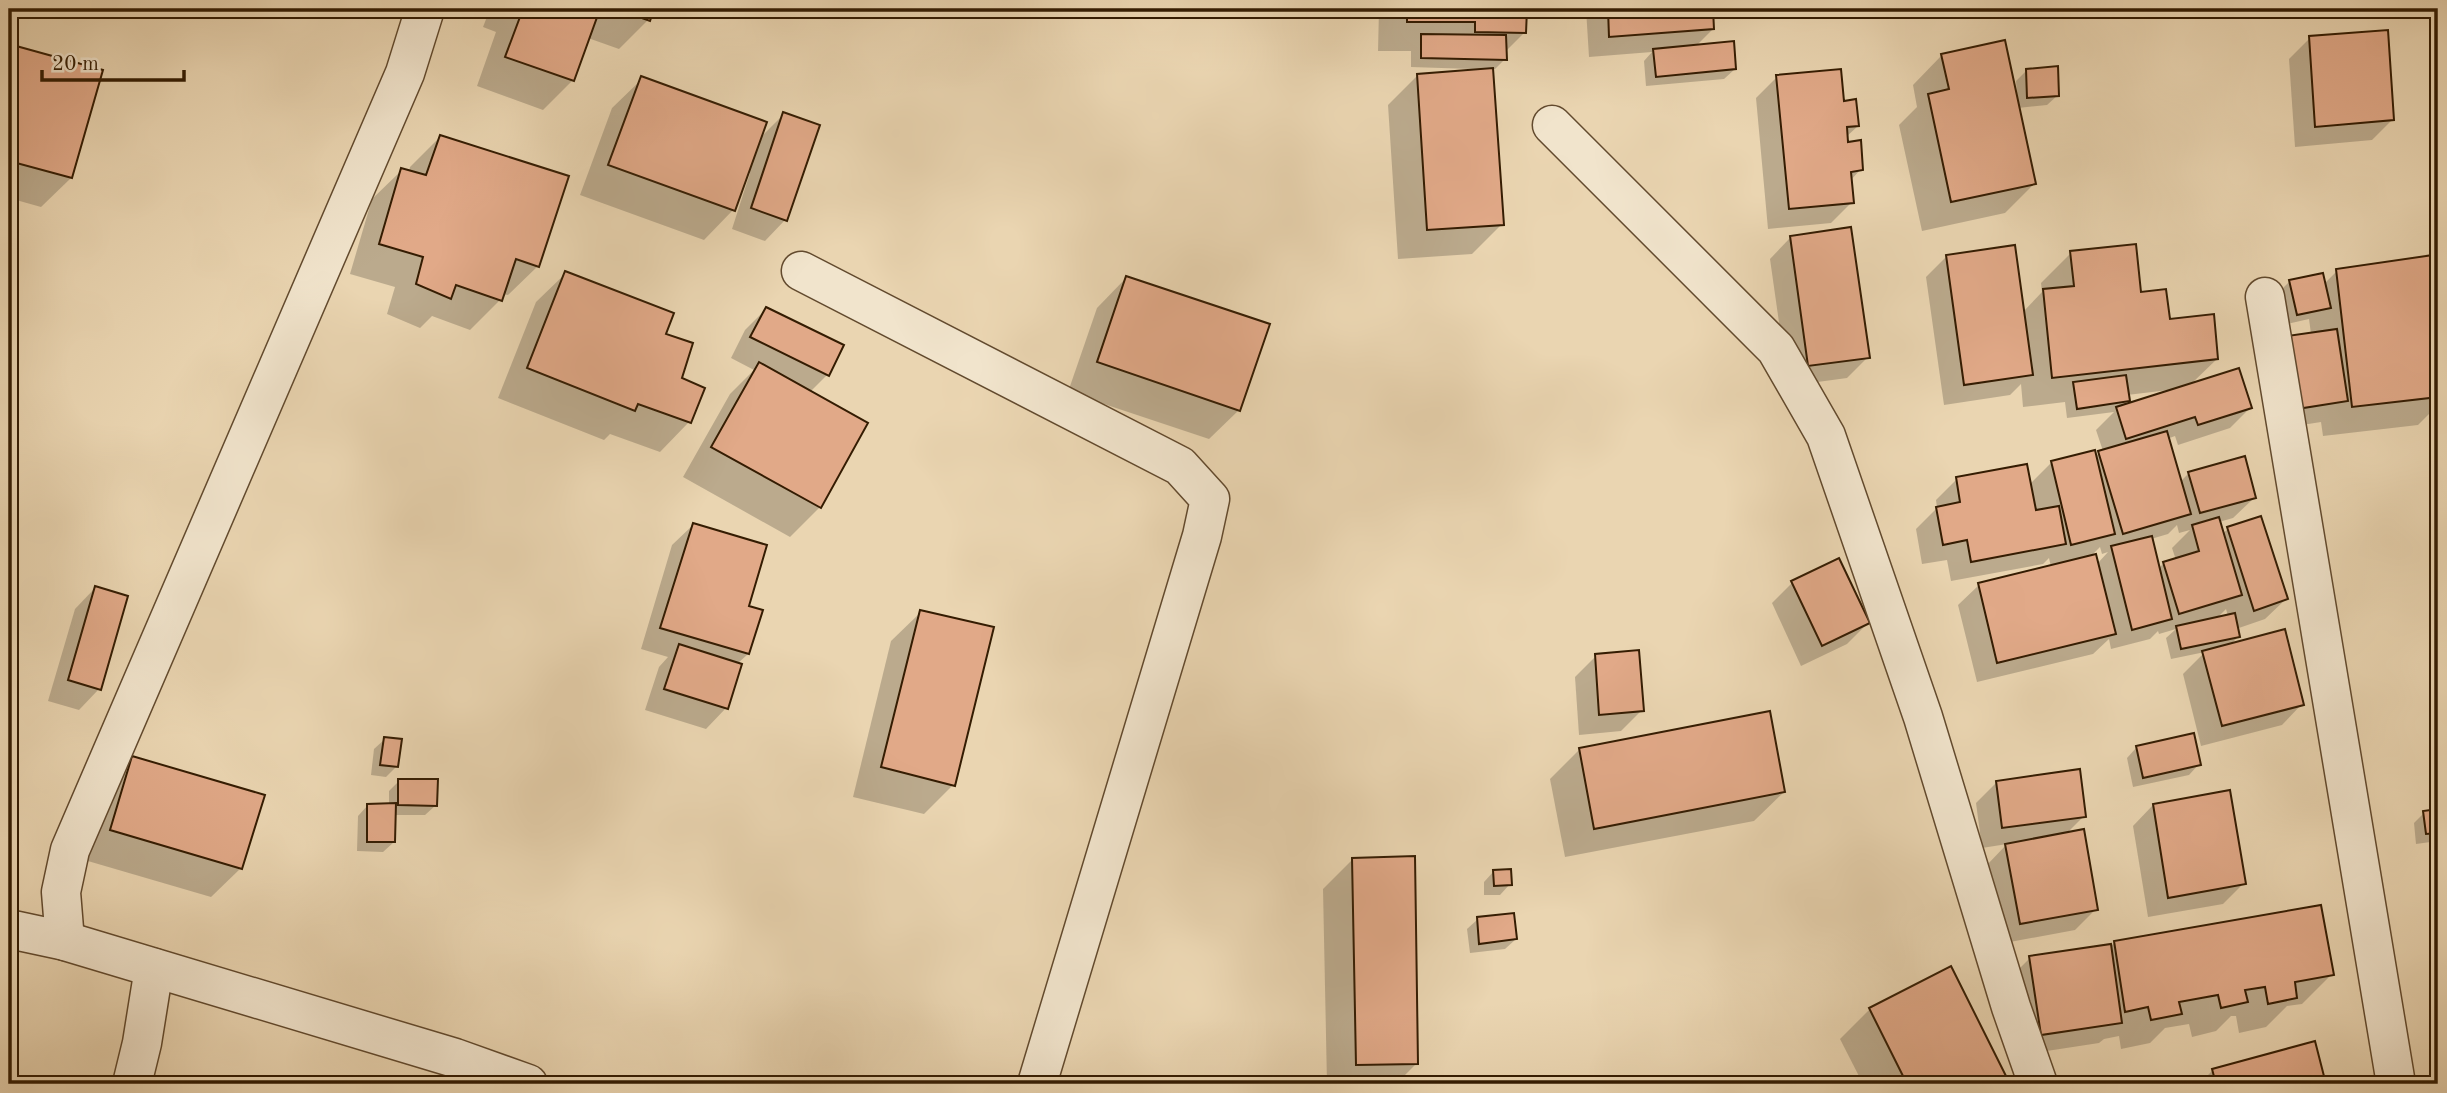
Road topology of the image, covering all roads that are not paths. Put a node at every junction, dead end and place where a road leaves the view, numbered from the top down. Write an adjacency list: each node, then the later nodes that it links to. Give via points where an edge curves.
1 (425, 9): 6 (street, via 405,73 70,850 61,892)
2 (1552, 125): 11 (street, via 1776,349 1826,436 1923,717)
3 (801, 271): 10 (street, via 1180,466 1210,499)
4 (2265, 297): 12 (street)
5 (9, 929): 6 (street)
6 (65, 941): 7 (street)
7 (154, 968): 8 (street); 9 (street)
8 (132, 1084)
9 (528, 1084)
10 (1037, 1084)
11 (2038, 1084)
12 (2396, 1084)

